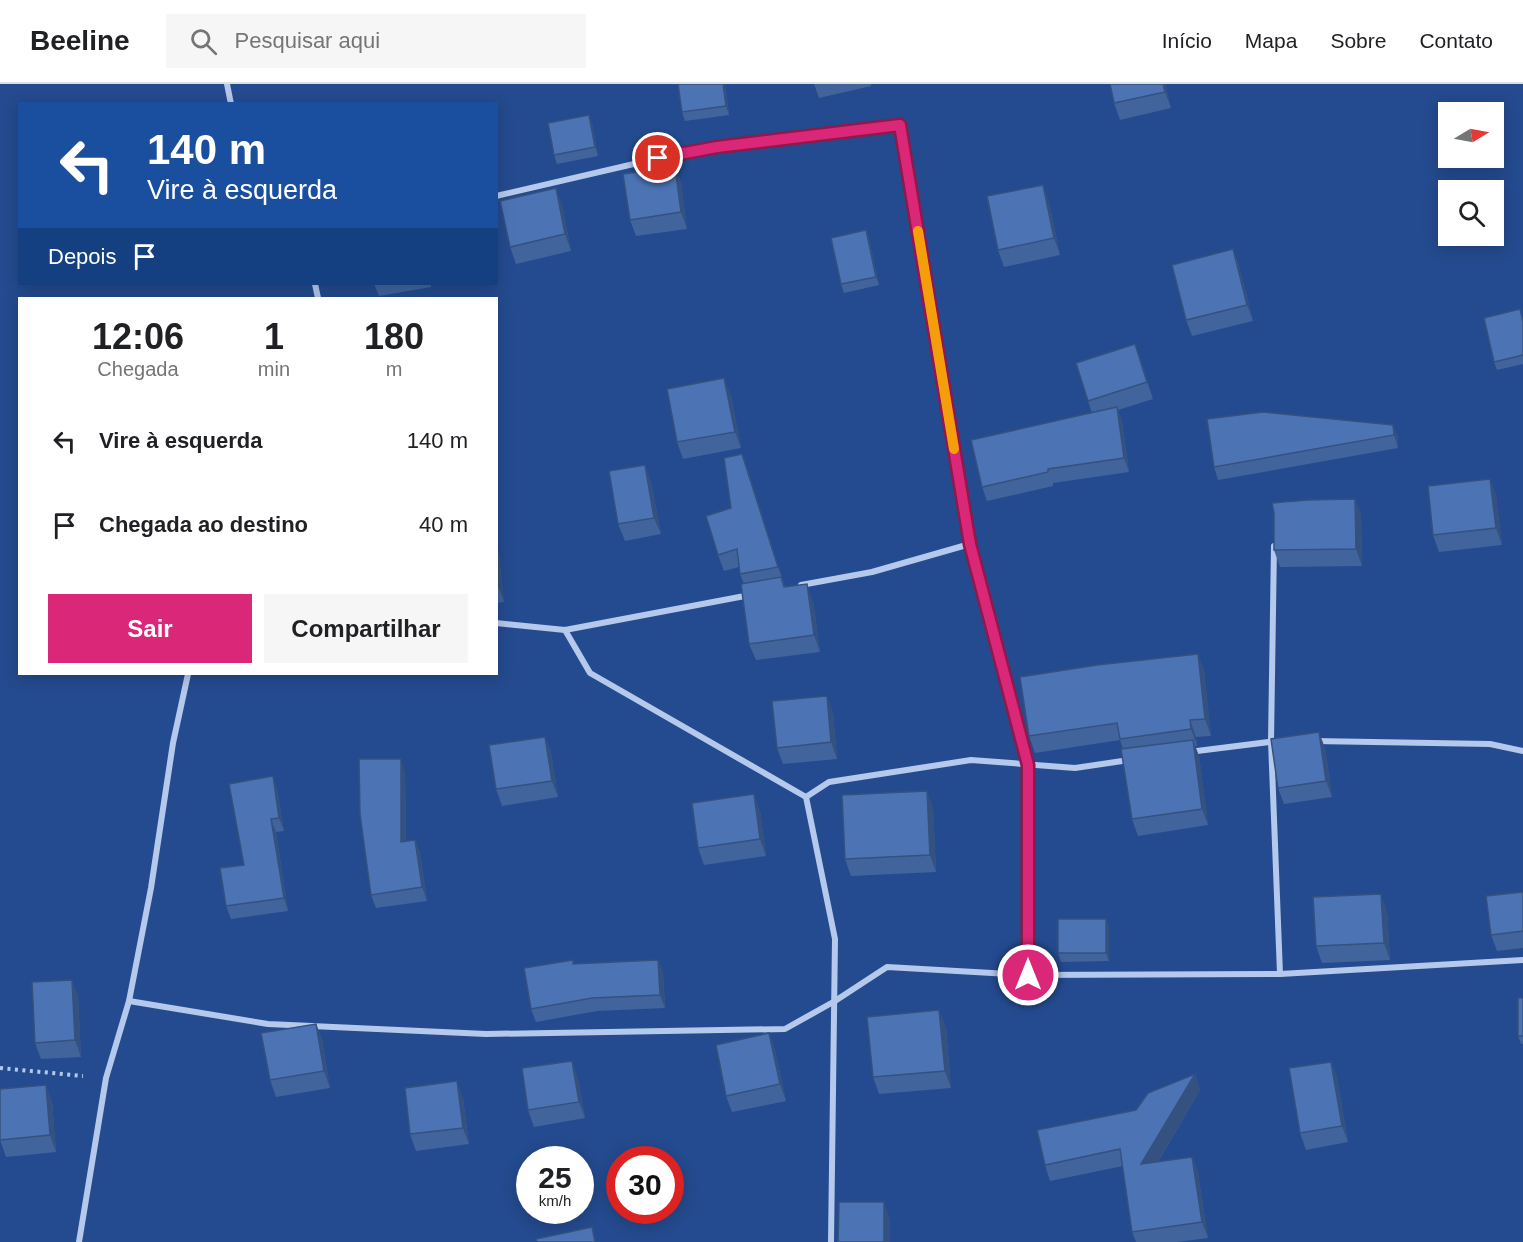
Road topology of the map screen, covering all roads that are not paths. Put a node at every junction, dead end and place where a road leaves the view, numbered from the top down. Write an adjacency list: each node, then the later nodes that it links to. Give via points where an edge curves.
1 (227, 84): 2 (street)
2 (231, 102)
3 (498, 196): 5 (street, via 681,153 900,125)
4 (1275, 542): 11 (street)
5 (970, 544): 6 (street, via 872,572); 17 (street)
6 (793, 587)
7 (758, 593): 9 (street)
8 (498, 623): 9 (street)
9 (565, 630): 18 (street, via 590,673)
10 (188, 675): 22 (street)
11 (1271, 741): 12 (street); 15 (street); 20 (street)
12 (1283, 741)
13 (1306, 741): 14 (street, via 1490,744)
14 (1523, 751)
15 (1179, 753)
16 (1133, 760): 17 (street, via 1075,768)
17 (1028, 765): 18 (street, via 971,760 829,782); 21 (street)
18 (806, 797): 23 (street, via 835,939)
19 (1523, 960): 20 (street)
20 (1280, 974): 21 (street)
21 (1028, 975): 23 (street, via 887,967)
22 (129, 1001): 23 (street, via 268,1024 486,1034 785,1029); 24 (street, via 106,1078)
23 (835, 1001): 25 (street)
24 (79, 1242)
25 (831, 1242)

